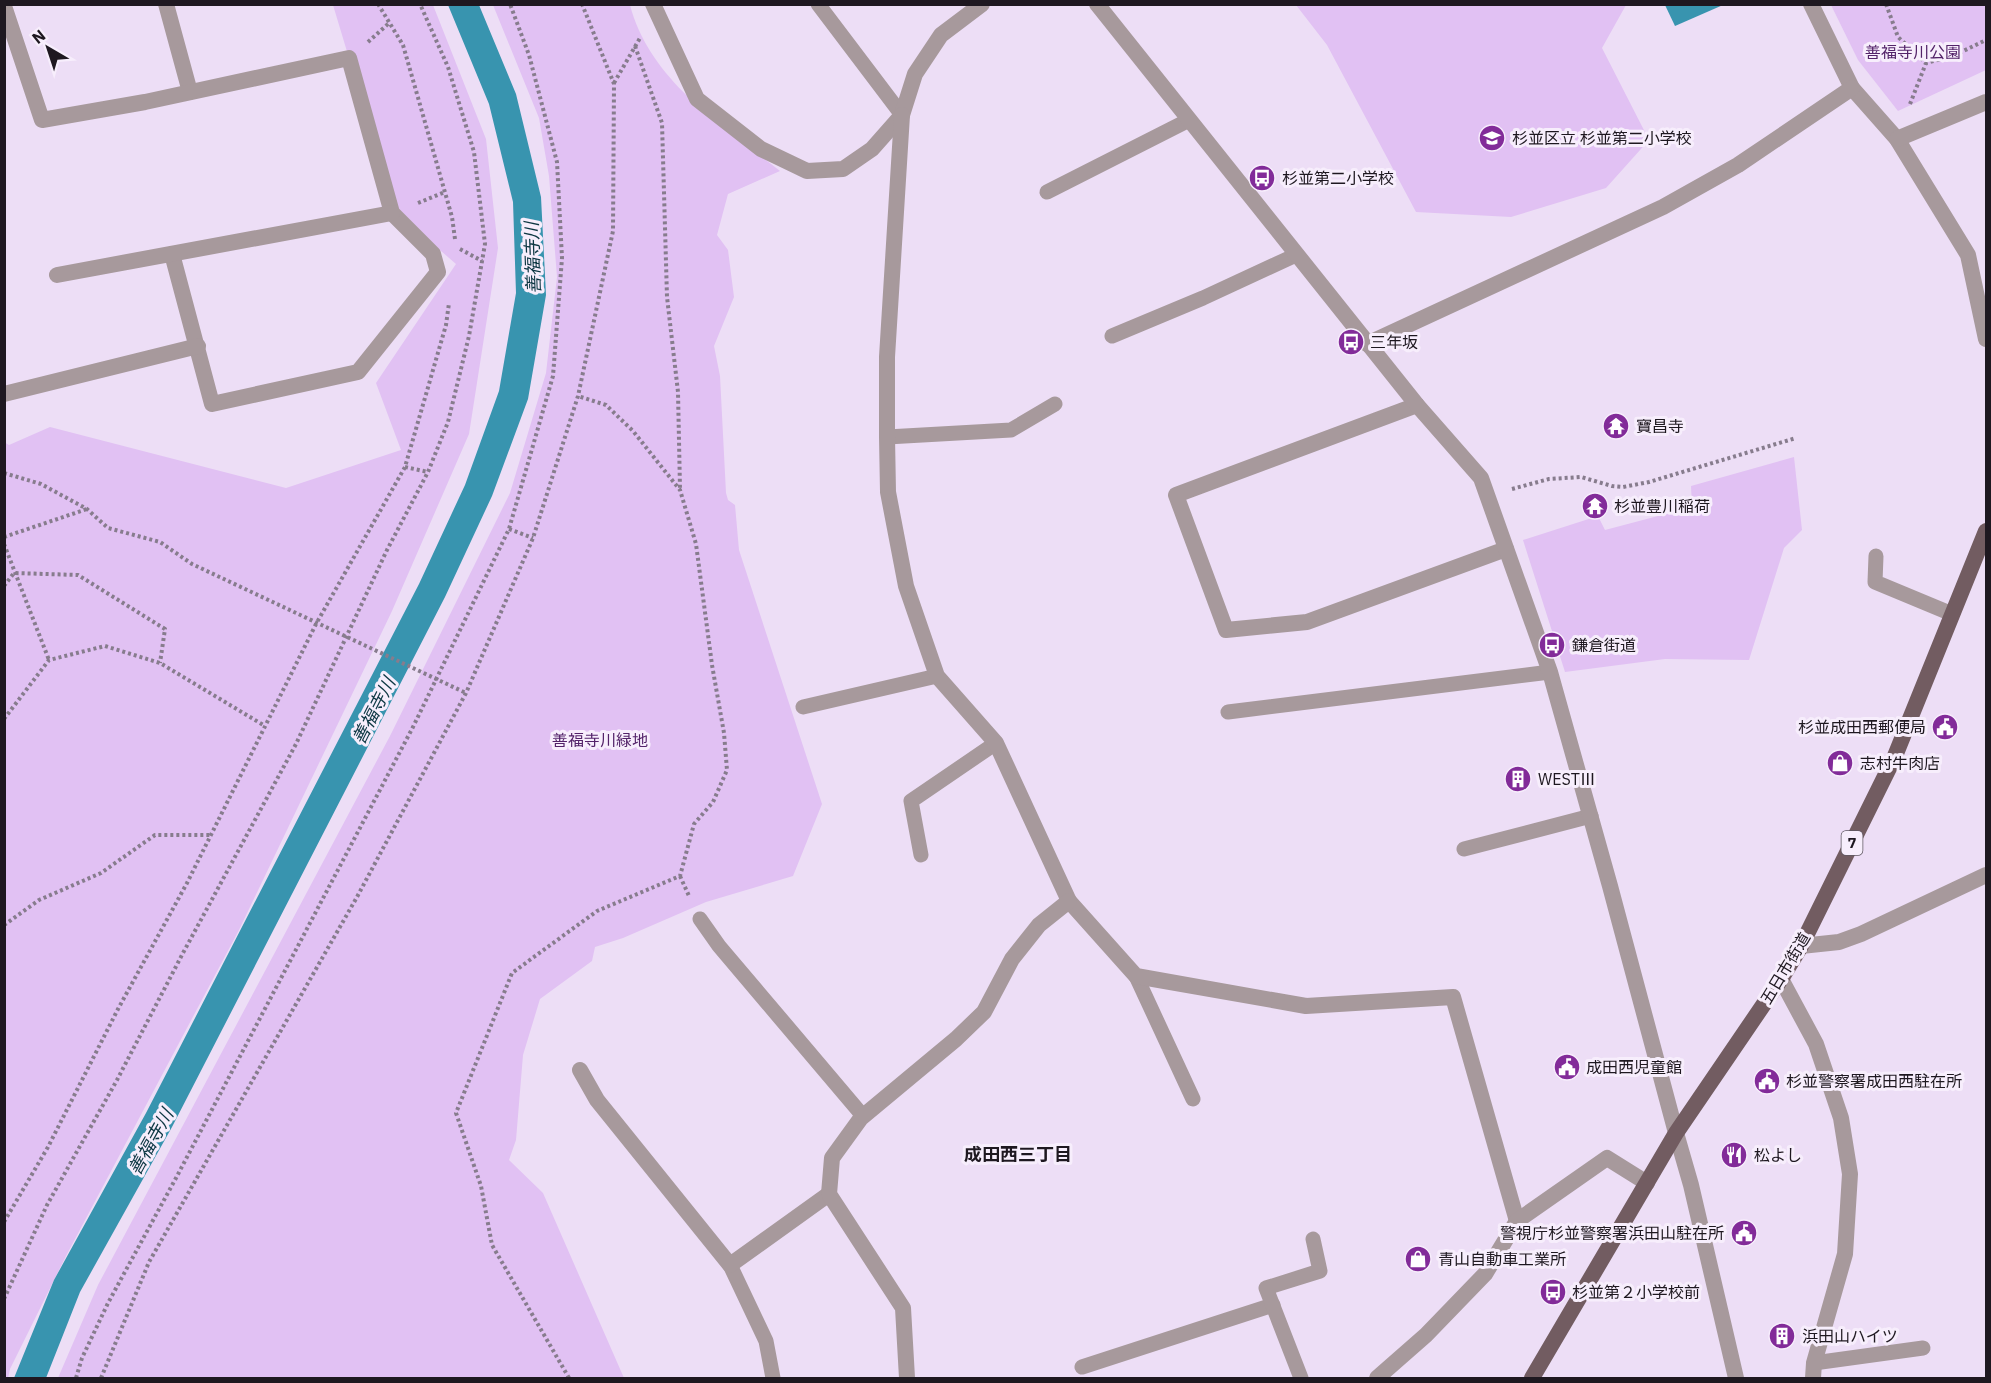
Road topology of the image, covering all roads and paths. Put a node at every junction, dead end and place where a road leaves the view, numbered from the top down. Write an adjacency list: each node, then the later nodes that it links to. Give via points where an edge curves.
1 (166, 4): 18 (street)
2 (378, 4): 27 (path, via 403,45 452,217 456,248)
3 (420, 4): 27 (path, via 448,67 474,152 485,244)
4 (510, 4): 46 (path, via 529,55 557,162 562,258 553,376)
5 (582, 4): 16 (path)
6 (818, 4): 20 (lane)
7 (982, 4): 20 (street, via 941,34 915,74)
8 (1097, 4): 21 (street)
9 (1811, 4): 17 (street)
10 (1886, 4): 15 (path, via 1898,37)
11 (4, 6): 18 (street, via 42,120)
12 (654, 8): 14 (path); 20 (street, via 697,99 761,149 807,171 843,169 872,149)
13 (1986, 40): 15 (path, via 1953,56)
14 (635, 46): 16 (path); 43 (path, via 662,123 667,297 678,392)
15 (1926, 63): 22 (path)
16 (614, 84): 35 (path, via 613,231)
17 (1852, 88): 22 (street); 32 (street, via 1738,165 1663,207)
18 (190, 92): 24 (street, via 349,58)
19 (1986, 102): 22 (street)
20 (902, 115): 38 (street, via 887,357)
21 (1189, 120): 23 (lane); 26 (street)
22 (1897, 139): 31 (street, via 1968,255)
23 (1047, 192)
24 (392, 213): 25 (street); 33 (street, via 433,254 438,272 358,372 212,404)
25 (172, 254): 28 (street); 33 (street)
26 (1296, 255): 30 (lane); 32 (street)
27 (482, 261): 41 (path, via 448,422)
28 (57, 275)
29 (451, 292): 40 (path, via 446,324)
30 (1112, 336)
31 (1986, 339)
32 (1367, 344): 37 (street)
33 (198, 346): 34 (street)
34 (4, 394)
35 (578, 396): 43 (path, via 606,405 633,431); 48 (path)
36 (1055, 404): 38 (lane, via 1011,430)
37 (1417, 405): 51 (street, via 1481,478); 51 (street, via 1176,495 1226,630 1307,622)
38 (887, 437): 61 (street, via 888,492 906,586)
39 (1796, 438): 44 (path, via 1640,484 1611,486 1581,477 1549,479)
40 (405, 467): 41 (path); 56 (path)
41 (428, 472): 57 (path)
42 (4, 473): 45 (path, via 42,484)
43 (680, 490): 97 (path, via 696,544 727,770 713,802 694,824 680,876 597,911 512,973 456,1113 482,1186 492,1245)
44 (1502, 492)
45 (87, 509): 47 (path); 56 (path, via 108,528 160,542 192,564)
46 (509, 529): 48 (path); 62 (path)
47 (4, 537)
48 (533, 538): 63 (path)
49 (1985, 542): 55 (main road, 五日市街道 / 7)
50 (4, 544): 53 (path)
51 (1506, 549): 60 (street)
52 (1876, 556): 55 (lane, via 1875,582)
53 (14, 573): 54 (path); 58 (path); 59 (path, via 78,575 165,629)
54 (4, 586)
55 (1952, 614): 77 (main road, 五日市街道 / 7, via 1895,756)
56 (316, 624): 57 (path); 67 (path)
57 (347, 637): 62 (path); 90 (path, via 296,744 47,1205)
58 (50, 660): 59 (path, via 105,646); 66 (path)
59 (160, 663): 67 (path)
60 (1550, 672): 65 (lane); 69 (street)
61 (937, 676): 64 (lane); 68 (street)
62 (437, 679): 63 (path); 95 (path, via 108,1303)
63 (466, 693): 96 (path, via 357,897 149,1262)
64 (802, 707)
65 (1228, 712)
66 (4, 719)
67 (265, 726): 70 (path)
68 (996, 743): 72 (lane, via 911,801); 74 (street)
69 (1591, 816): 71 (lane); 83 (street)
70 (211, 835): 76 (path, via 155,835 100,873 39,900); 87 (path, via 48,1147)
71 (1464, 849)
72 (921, 855)
73 (1986, 875): 77 (street, via 1861,934 1839,942)
74 (1069, 901): 78 (street); 82 (street, via 1039,925 1001,978 984,1012)
75 (700, 919): 82 (lane)
76 (4, 925)
77 (1800, 946): 79 (main road, 五日市街道 / 7)
78 (1136, 976): 81 (lane); 86 (street, via 1306,1006 1453,997)
79 (1781, 979): 83 (main road, 五日市街道 / 7); 94 (street, via 1816,1044 1840,1118 1850,1174 1845,1254)
80 (580, 1070): 89 (street, via 597,1100)
81 (1192, 1099)
82 (863, 1116): 85 (street, via 832,1158)
83 (1676, 1133): 84 (main road, 五日市街道 / 7); 103 (street)
84 (1647, 1183): 86 (street, via 1607,1158); 102 (main road, 五日市街道 / 7)
85 (829, 1194): 89 (street); 99 (street, via 903,1308)
86 (1517, 1221): 101 (street, via 1485,1274 1426,1335)
87 (4, 1222)
88 (1313, 1239): 91 (lane, via 1320,1271 1266,1288)
89 (730, 1265): 98 (lane, via 766,1341)
90 (4, 1299)
91 (1273, 1305): 93 (lane); 100 (lane)
92 (1923, 1348): 94 (lane)
93 (1082, 1367)
94 (1814, 1371)
95 (76, 1378)
96 (101, 1378)
97 (569, 1378)
98 (773, 1378)
99 (907, 1378)
100 (1301, 1378)
101 (1377, 1378)
102 (1532, 1378)
103 (1736, 1378)

